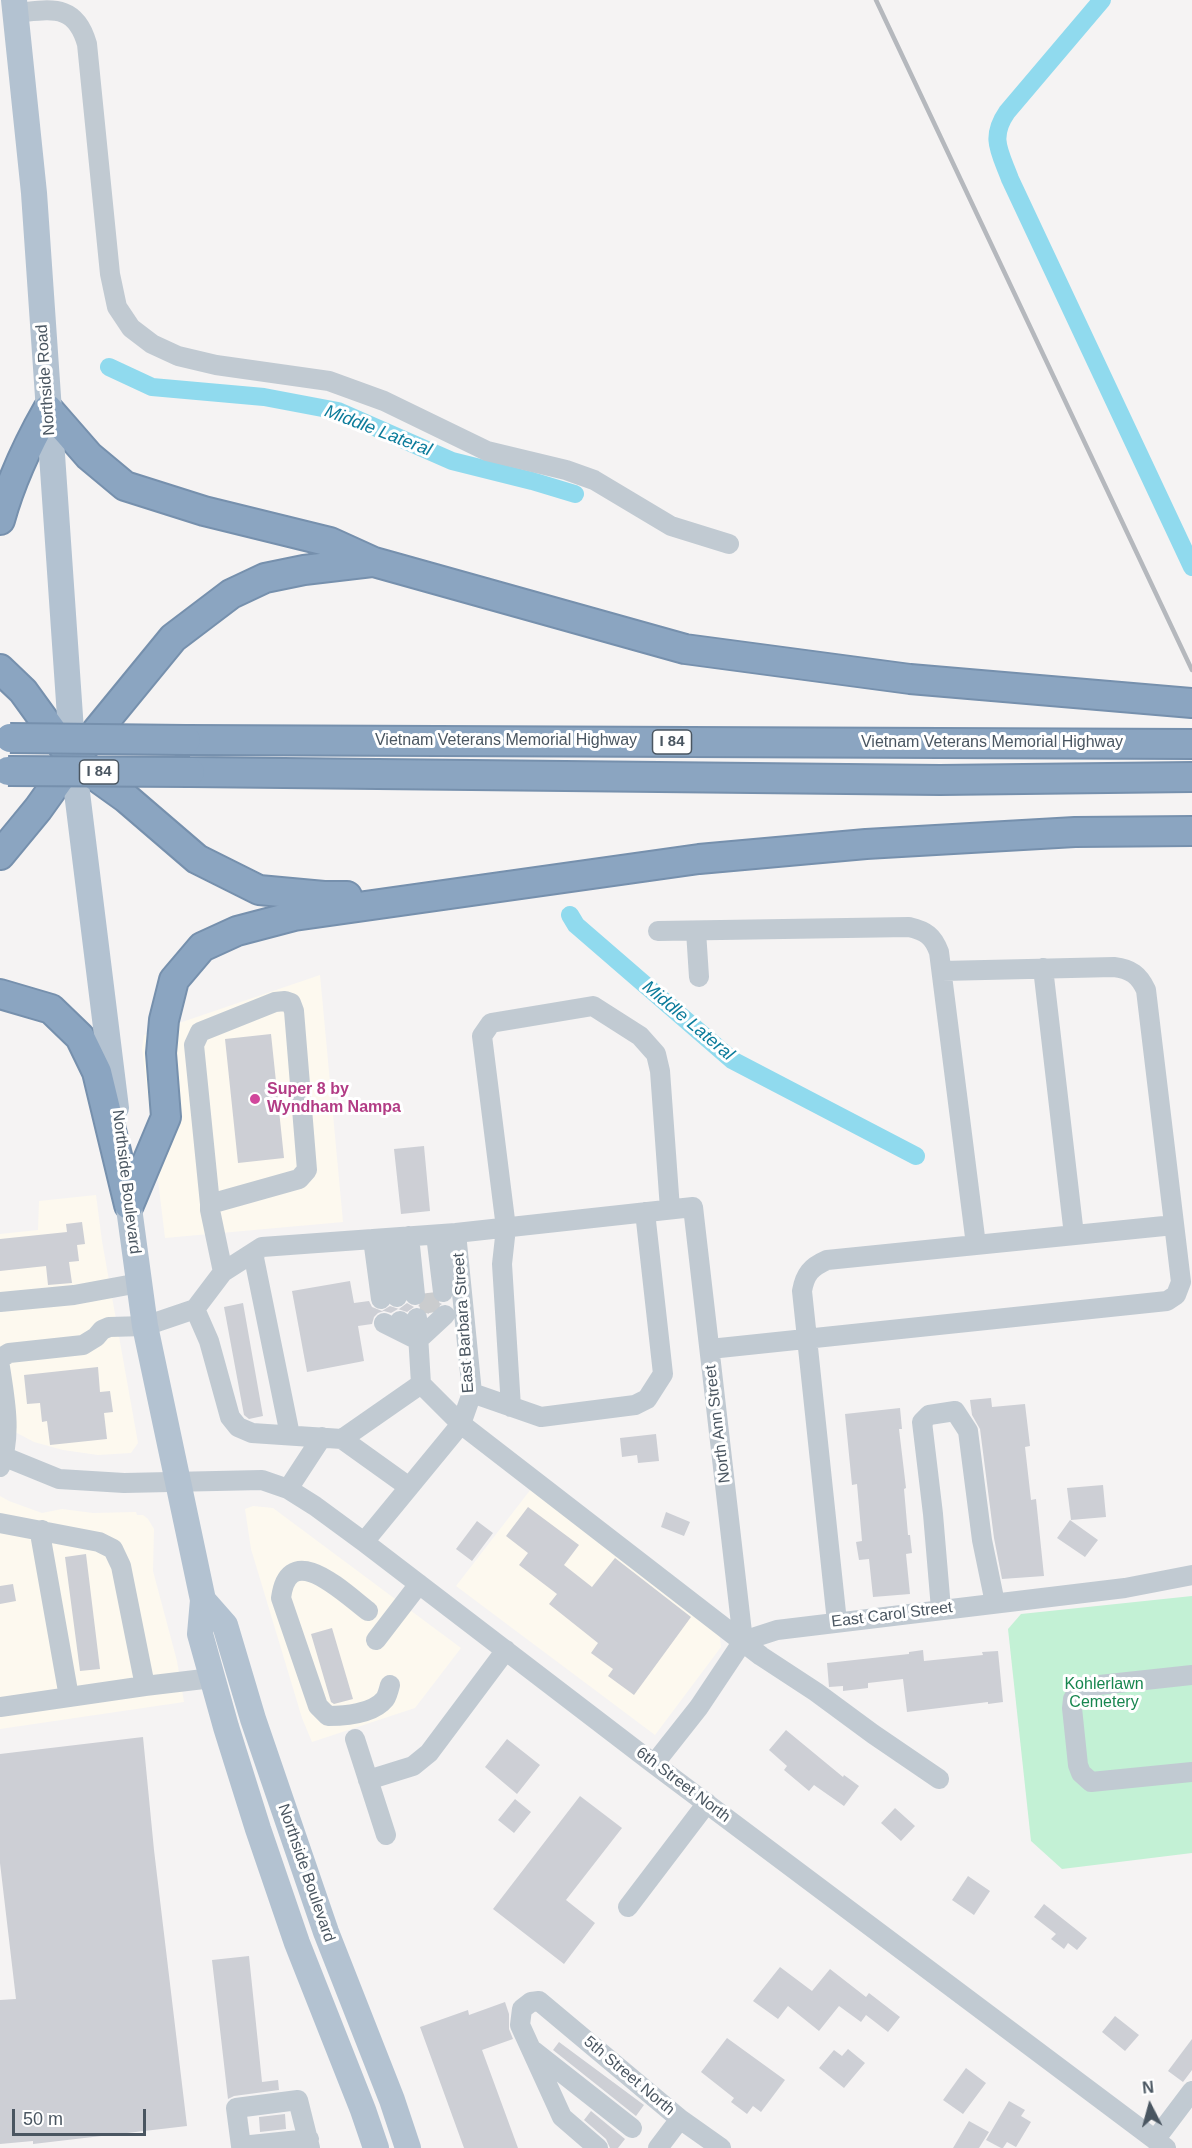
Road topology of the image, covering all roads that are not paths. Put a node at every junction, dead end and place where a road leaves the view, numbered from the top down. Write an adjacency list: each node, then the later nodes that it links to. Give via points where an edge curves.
1 (14, 6): 2 (main road, Northside Road, via 34,193); 4 (street, via 57,10 72,16 83,29 117,308 131,328 152,344 177,356 216,365 329,381 384,401 487,451 594,480 671,526)
2 (48, 409): 3 (highway, via 26,447); 5 (highway, via 89,456 125,486 204,511 330,542); 10 (main road, Northside Road)
3 (0, 520)
4 (729, 544)
5 (374, 562): 7 (highway, via 685,649 910,679); 10 (highway, via 265,578 231,594 173,638)
6 (0, 669): 10 (highway, via 23,691)
7 (1192, 703)
8 (5, 738): 9 (highway, Vietnam Veterans Memorial Highway / I 84, bridge)
9 (1192, 744)
10 (73, 760): 14 (highway); 15 (highway, via 126,798 197,859 259,890 324,896); 23 (main road, Northside Boulevard)
11 (4, 771): 12 (highway, Vietnam Veterans Memorial Highway / I 84, bridge, via 940,780)
12 (1182, 777)
13 (1192, 831): 15 (highway, via 1075,832 866,844 699,859)
14 (0, 855)
15 (446, 896): 23 (highway, via 294,916 237,931 202,948 174,980 161,1053 166,1118)
16 (658, 931): 17 (street)
17 (696, 931): 19 (street, via 909,927 934,939); 20 (street)
18 (1043, 969): 19 (street); 27 (street, via 1114,967 1140,977 1146,990); 30 (street)
19 (942, 971): 32 (street)
20 (699, 976)
21 (0, 994): 23 (highway, via 51,1009 80,1037 97,1072)
22 (210, 1204): 22 (street, via 194,1046 200,1032 275,1002 291,1003 307,1170 299,1179); 34 (street)
23 (129, 1205): 35 (main road, Northside Boulevard)
24 (693, 1208): 25 (street, East Barbara Street); 43 (street, North Ann Street)
25 (670, 1209): 26 (street, East Barbara Street); 28 (street, via 656,1054 640,1036 593,1006 491,1023 482,1036)
26 (645, 1212): 28 (street, East Barbara Street); 47 (street, via 663,1374 656,1387 647,1399 635,1405 541,1417)
27 (1174, 1225): 30 (street); 41 (street, via 1181,1282 1176,1295 1167,1300)
28 (506, 1227): 29 (street, East Barbara Street); 47 (street, via 502,1264)
29 (456, 1233): 31 (street); 46 (street, East Barbara Street)
30 (1074, 1235): 32 (street)
31 (406, 1237): 33 (street, via 262,1247); 36 (street); 36 (street); 36 (street)
32 (976, 1245): 41 (street, via 827,1260 813,1266 801,1291)
33 (253, 1253): 34 (street); 49 (street)
34 (223, 1272): 38 (street)
35 (139, 1283): 37 (street, via 74,1295); 40 (main road, Northside Boulevard)
36 (413, 1295)
37 (0, 1302)
38 (195, 1310): 40 (street); 49 (street, via 209,1341 230,1417 238,1427 252,1433)
39 (415, 1319): 42 (street); 42 (street); 42 (street)
40 (145, 1326): 44 (street, via 109,1327 83,1344); 53 (main road, Northside Boulevard)
41 (807, 1338): 43 (street); 65 (street)
42 (418, 1340): 45 (street)
43 (710, 1349): 67 (street, North Ann Street)
44 (2, 1359): 52 (street, via 6,1407)
45 (421, 1384): 48 (street); 51 (street)
46 (472, 1393): 47 (street); 48 (street, East Barbara Street)
47 (511, 1407)
48 (461, 1424): 54 (street, East Barbara Street); 67 (street)
49 (290, 1436): 50 (street)
50 (322, 1437): 51 (street); 55 (street)
51 (342, 1439): 54 (street)
52 (1, 1460): 53 (street, 6th Street North, via 59,1479)
53 (180, 1482): 55 (street, 6th Street North, via 262,1480); 61 (main road, Northside Boulevard)
54 (409, 1487): 58 (street, East Barbara Street)
55 (288, 1489): 58 (street, 6th Street North)
56 (0, 1523): 57 (street)
57 (42, 1530): 72 (street, via 99,1542 113,1549 121,1566); 73 (street)
58 (364, 1542): 60 (street, 6th Street North)
59 (1192, 1575): 62 (street, East Carol Street, via 1125,1588)
60 (419, 1584): 66 (street); 68 (street, 6th Street North)
61 (203, 1600): 70 (main road, Northside Boulevard, via 200,1634); 89 (main road, Northside Boulevard, via 225,1625 326,1932)
62 (995, 1603): 63 (street, East Carol Street); 63 (street, via 982,1540 968,1431 956,1411 929,1415 922,1422)
63 (941, 1609): 65 (street, East Carol Street)
64 (368, 1611): 71 (street, via 316,1573 302,1569 283,1584 281,1598 288,1619 318,1706 328,1716 344,1716 375,1707 385,1699)
65 (837, 1622): 67 (street, East Carol Street, via 777,1630)
66 (376, 1640)
67 (743, 1641): 76 (street, via 699,1707); 79 (street)
68 (506, 1650): 76 (street, 6th Street North); 78 (street, via 429,1753 413,1766)
69 (1192, 1675): 77 (street, via 1081,1687 1072,1708 1078,1765 1091,1782)
70 (212, 1678): 72 (street); 88 (main road, Northside Boulevard, via 297,1943)
71 (390, 1685)
72 (144, 1686): 73 (street)
73 (69, 1697): 74 (street)
74 (0, 1707)
75 (355, 1739): 78 (street)
76 (654, 1764): 80 (street, 6th Street North)
77 (1192, 1772)
78 (368, 1779): 81 (street)
79 (939, 1779)
80 (706, 1803): 82 (street); 87 (street, 6th Street North)
81 (386, 1835)
82 (628, 1907)
83 (532, 2049): 85 (street, 5th Street North, via 520,2025 522,2009 539,2001); 86 (street); 90 (street, via 562,2117)
84 (1192, 2091): 87 (street)
85 (680, 2119): 91 (street); 92 (street, 5th Street North)
86 (632, 2128)
87 (1161, 2144)
88 (376, 2148)
89 (408, 2148)
90 (598, 2148)
91 (658, 2148)
92 (721, 2148)

